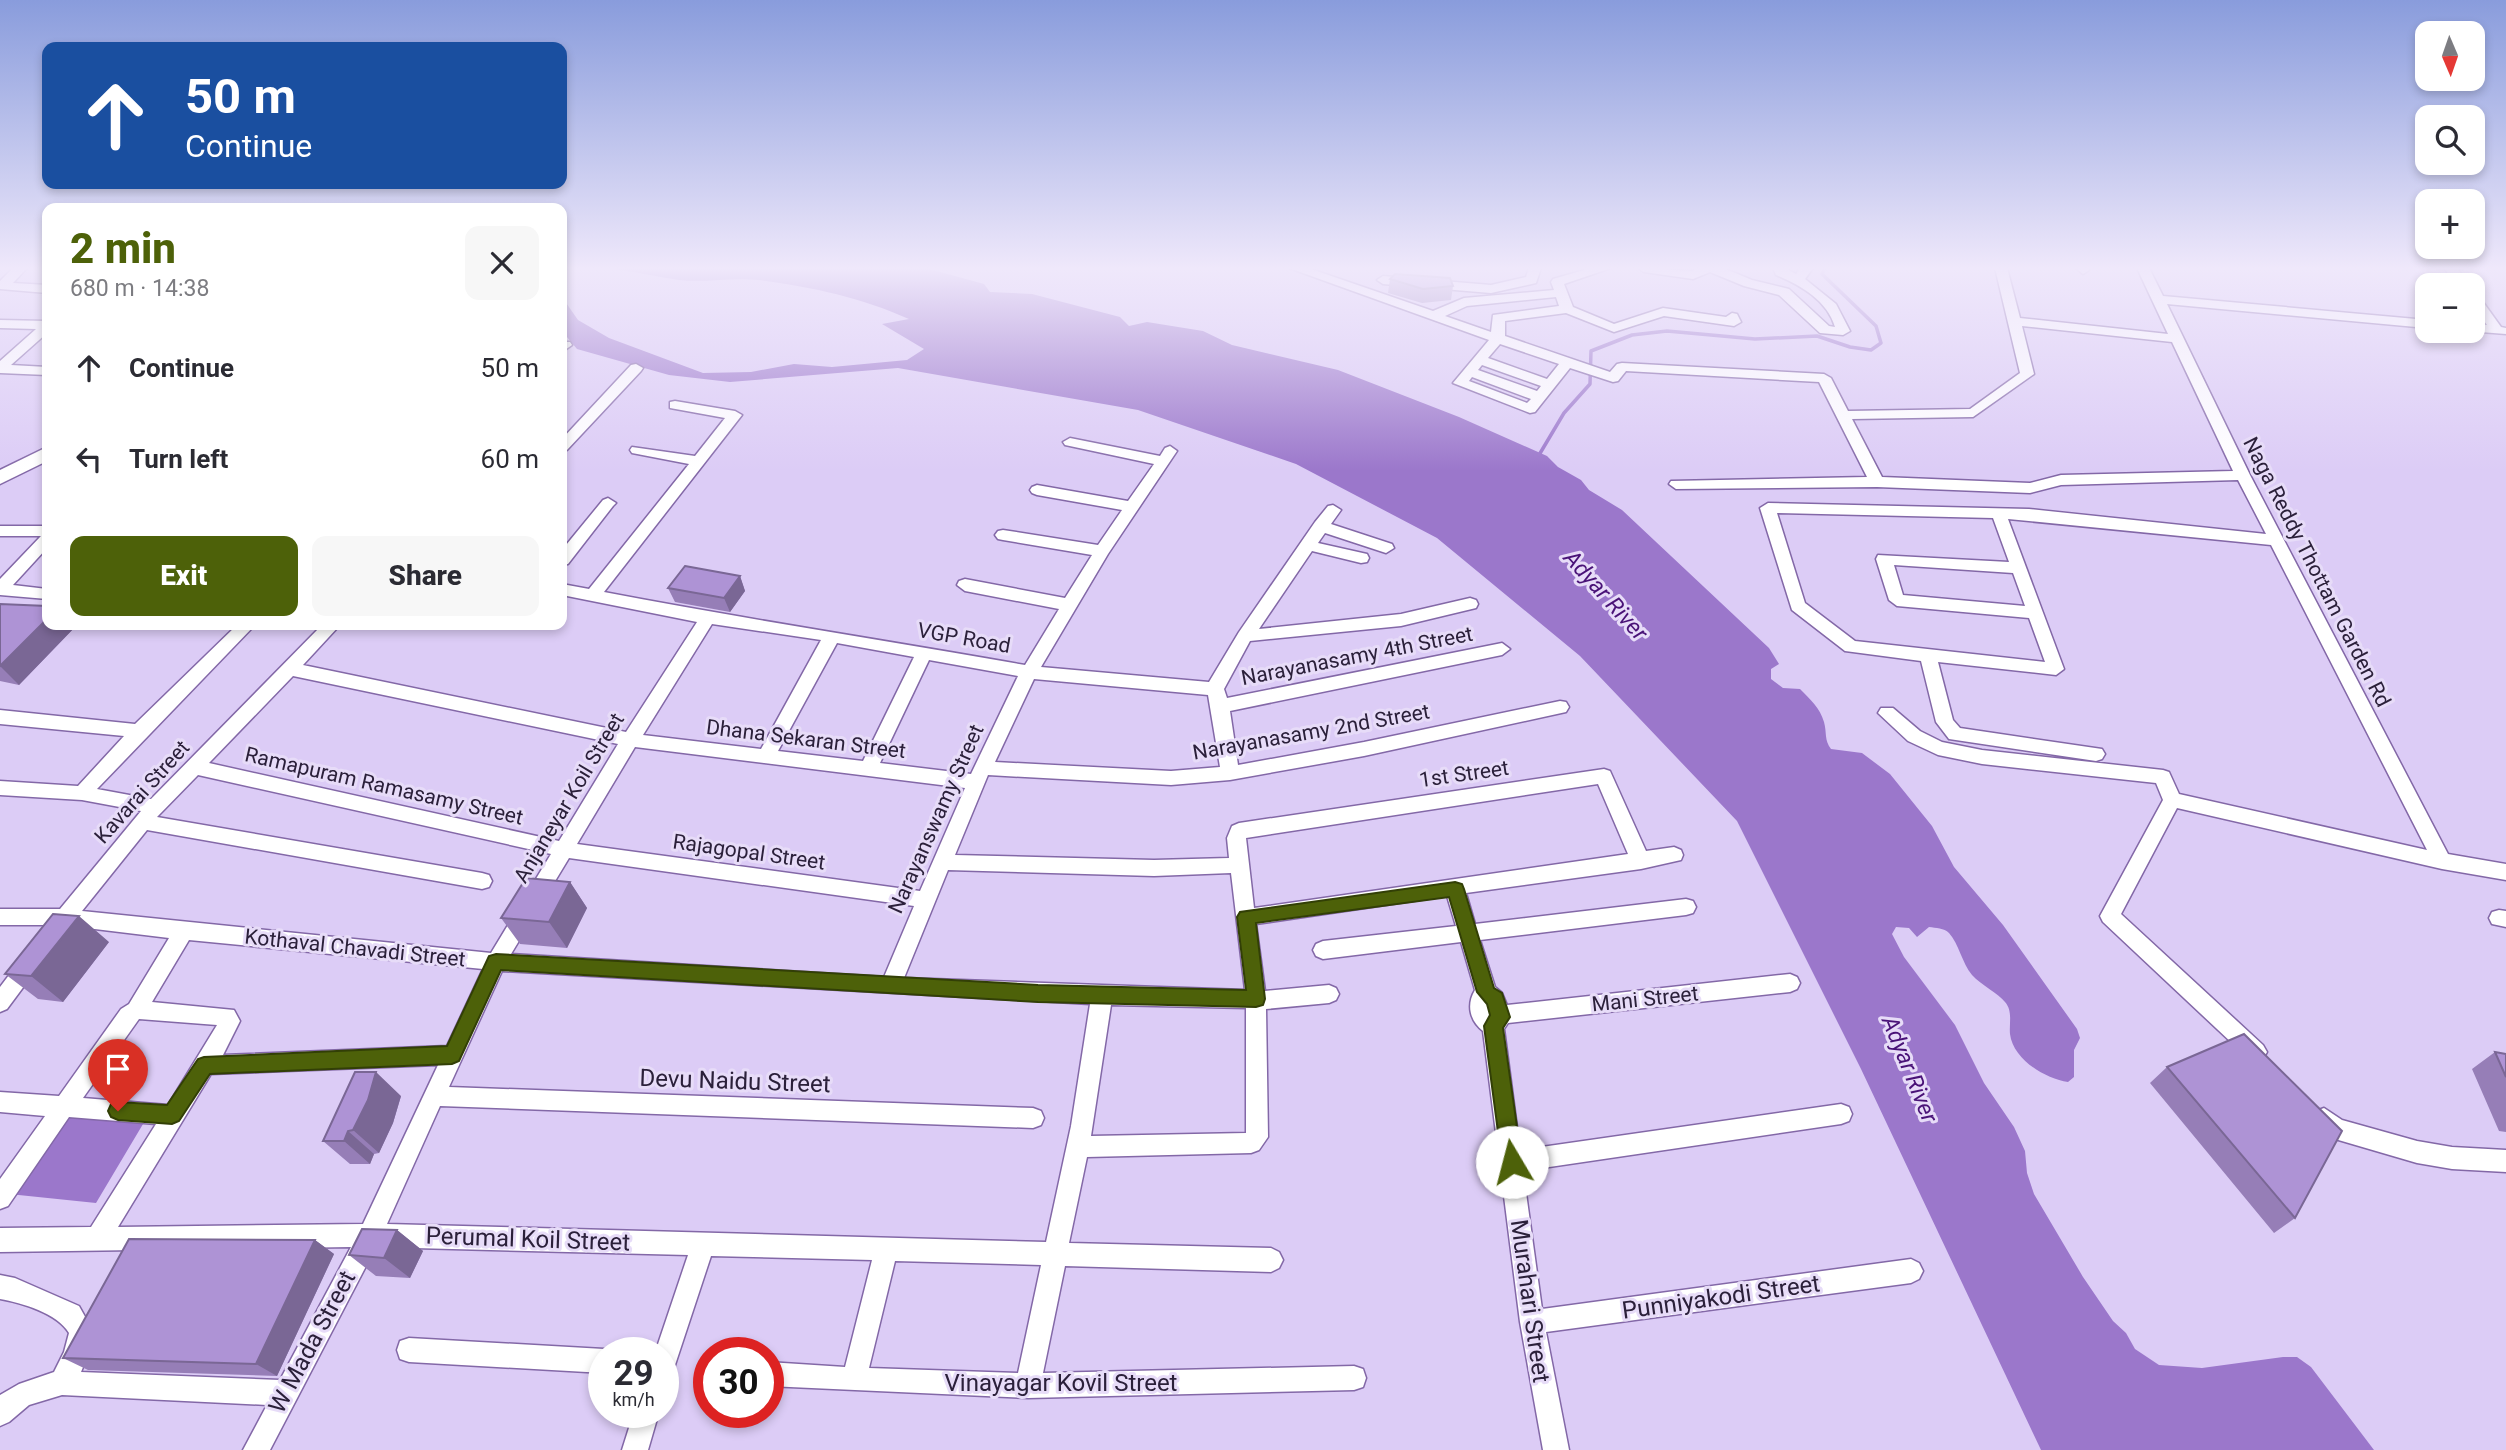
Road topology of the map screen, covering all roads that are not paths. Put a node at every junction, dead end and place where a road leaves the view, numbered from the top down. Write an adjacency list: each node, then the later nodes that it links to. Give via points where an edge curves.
1 (1478, 336): 8 (street)
2 (1495, 336): 8 (street)
3 (2018, 336): 16 (street, via 2027,374 1973,413)
4 (2148, 336): 7 (street)
5 (2176, 336): 7 (street, Naga Reddy Thottam Garden Rd)
6 (41, 337): 12 (street)
7 (2178, 339): 22 (street, Naga Reddy Thottam Garden Rd)
8 (1494, 343): 9 (street); 10 (street)
9 (1479, 360): 14 (street); 14 (street, via 1470,372 1539,397)
10 (1563, 367): 14 (street); 16 (street, via 1613,378 1622,367 1824,378)
11 (636, 368): 17 (street)
12 (0, 369): 13 (street)
13 (42, 371)
14 (1549, 384)
15 (675, 405): 21 (street, via 736,415)
16 (1843, 415): 24 (street)
17 (567, 442)
18 (1070, 442): 28 (street, Narayanswamy Street, via 1167,456)
19 (637, 450): 21 (street)
20 (42, 456): 23 (main road)
21 (700, 461): 47 (street)
22 (2243, 475): 24 (street, via 2062,480 2030,488); 35 (street, Naga Reddy Thottam Garden Rd)
23 (0, 478)
24 (1877, 482): 25 (street)
25 (1676, 484)
26 (1037, 490): 28 (street)
27 (608, 503): 40 (street)
28 (1134, 507): 39 (street, Narayanswamy Street)
29 (1333, 510): 31 (street)
30 (1999, 514): 35 (street); 42 (street); 58 (street, via 1768,508 1798,607 1851,647)
31 (1321, 526): 37 (street); 38 (street)
32 (0, 531): 33 (street)
33 (42, 531)
34 (1003, 535): 39 (street)
35 (2276, 540): 81 (street, Naga Reddy Thottam Garden Rd)
36 (42, 544): 43 (street)
37 (1307, 545): 41 (street); 55 (street)
38 (1386, 548)
39 (1102, 551): 49 (street, Narayanswamy Street)
40 (567, 554)
41 (1361, 558)
42 (2019, 568): 50 (street); 50 (street, via 1884,559 1897,600)
43 (2, 585): 46 (street, via 1,590)
44 (965, 585): 49 (street)
45 (567, 590): 47 (street, VGP Road)
46 (42, 594)
47 (593, 596): 51 (street, VGP Road)
48 (1470, 604): 55 (street, via 1401,620)
49 (1070, 605): 60 (street, Narayanswamy Street)
50 (2035, 613): 58 (street, via 2056,669)
51 (708, 618): 54 (street, VGP Road); 66 (street, Anjaneyar Koil Street)
52 (242, 630): 65 (street)
53 (327, 630): 59 (street, Kavarai Street)
54 (832, 636): 57 (street, VGP Road); 68 (street)
55 (1244, 636): 61 (street, via 1222,672)
56 (1502, 649): 61 (street, Narayanasamy 4th Street)
57 (923, 654): 60 (street, VGP Road); 70 (street)
58 (1928, 655): 67 (street, via 1944,722 1955,734)
59 (290, 669): 66 (street, Dhana Sekaran Street); 69 (street, Kavarai Street)
60 (1029, 672): 61 (street, VGP Road); 72 (street, Narayanswamy Street)
61 (1218, 698): 71 (street)
62 (1560, 707): 71 (street, Narayanasamy 2nd Street)
63 (1887, 713): 75 (street, via 1914,736 1938,748 2034,764 2163,777)
64 (0, 717): 65 (street)
65 (139, 731): 74 (street)
66 (630, 740): 68 (street, Dhana Sekaran Street); 78 (street, Anjaneyar Koil Street)
67 (2096, 754)
68 (766, 756): 70 (street, Dhana Sekaran Street)
69 (194, 767): 76 (street, Kavarai Street); 78 (street, Ramapuram Ramasamy Street)
70 (868, 769): 72 (street, Dhana Sekaran Street)
71 (1230, 773): 72 (street, Narayanasamy 2nd Street, via 1171,778)
72 (980, 775): 82 (street, Narayanswamy Street)
73 (0, 788): 74 (street)
74 (82, 793): 76 (street)
75 (2172, 800): 81 (street); 105 (street, via 2110,916)
76 (155, 807): 77 (street, Kavarai Street)
77 (142, 822): 85 (street); 90 (street, Kavarai Street)
78 (565, 850): 87 (street, Rajagopal Street); 95 (street, Anjaneyar Koil Street)
79 (1674, 855): 80 (street)
80 (1641, 861): 83 (street, 1st Street, via 1600,768 1239,831); 86 (street)
81 (2442, 861): 84 (street)
82 (944, 862): 83 (street, via 1154,868); 87 (street, Narayanswamy Street)
83 (1239, 865): 91 (street)
84 (2506, 872)
85 (482, 881)
86 (1455, 889): 91 (street); 93 (street)
87 (926, 900): 97 (street, Narayanswamy Street)
88 (1686, 907): 93 (street)
89 (0, 917): 90 (street, Kothaval Chavadi Street)
90 (65, 917): 92 (street, Kothaval Chavadi Street); 101 (street, Kavarai Street)
91 (1246, 917): 100 (street)
92 (184, 931): 95 (street, Kothaval Chavadi Street); 102 (street)
93 (1471, 935): 94 (street); 103 (street, Murahari Street, via 1486,992 1479,1000 1482,1018)
94 (1322, 950)
95 (496, 962): 97 (street, Kothaval Chavadi Street); 104 (street, Anjaneyar Koil Street)
96 (1790, 983): 103 (street, Mani Street)
97 (890, 986): 99 (street, Kothaval Chavadi Street)
98 (1329, 994): 100 (street, Kothaval Chavadi Street)
99 (1102, 996): 100 (street, Kothaval Chavadi Street); 114 (street)
100 (1256, 999): 114 (street, via 1255,1141)
101 (0, 1003)
102 (136, 1010): 106 (street, via 227,1017 229,1027); 110 (street)
103 (1496, 1020): 116 (street, Murahari Street)
104 (452, 1055): 106 (street); 107 (street, Anjaneyar Koil Street)
105 (2269, 1064)
106 (204, 1065): 112 (street)
107 (435, 1096): 113 (street, Devu Naidu Street); 118 (street, Anjaneyar Koil Street)
108 (2307, 1101): 115 (street, via 2335,1129 2417,1152)
109 (0, 1102): 110 (street)
110 (65, 1107): 112 (street); 117 (street)
111 (1841, 1114): 116 (street)
112 (172, 1115): 119 (street)
113 (1033, 1118)
114 (1077, 1147): 123 (street)
115 (2506, 1161)
116 (1512, 1162): 127 (street, Murahari Street)
117 (0, 1198)
118 (370, 1235): 119 (street, Perumal Koil Street); 121 (street, Perumal Koil Street); 136 (street, W Mada Street)
119 (98, 1238): 120 (street, Perumal Koil Street)
120 (0, 1240)
121 (703, 1244): 122 (street, Perumal Koil Street); 128 (street)
122 (886, 1249): 123 (street, Perumal Koil Street); 133 (street)
123 (1055, 1252): 124 (street, Perumal Koil Street); 135 (street)
124 (1271, 1260)
125 (1911, 1271): 127 (street, Punniyakodi Street)
126 (0, 1287): 134 (street, via 71,1314 81,1331)
127 (1532, 1322): 141 (street, Murahari Street)
128 (672, 1337)
129 (409, 1350): 130 (street)
130 (588, 1359)
131 (784, 1375): 133 (street, Vinayagar Kovil Street)
132 (1354, 1378): 135 (street, Vinayagar Kovil Street)
133 (854, 1380): 135 (street, Vinayagar Kovil Street)
134 (62, 1383): 136 (street); 137 (street, via 27,1391)
135 (1028, 1386)
136 (284, 1393): 139 (street, W Mada Street)
137 (0, 1413)
138 (643, 1428): 140 (street)
139 (256, 1450)
140 (635, 1450)
141 (1556, 1450)

